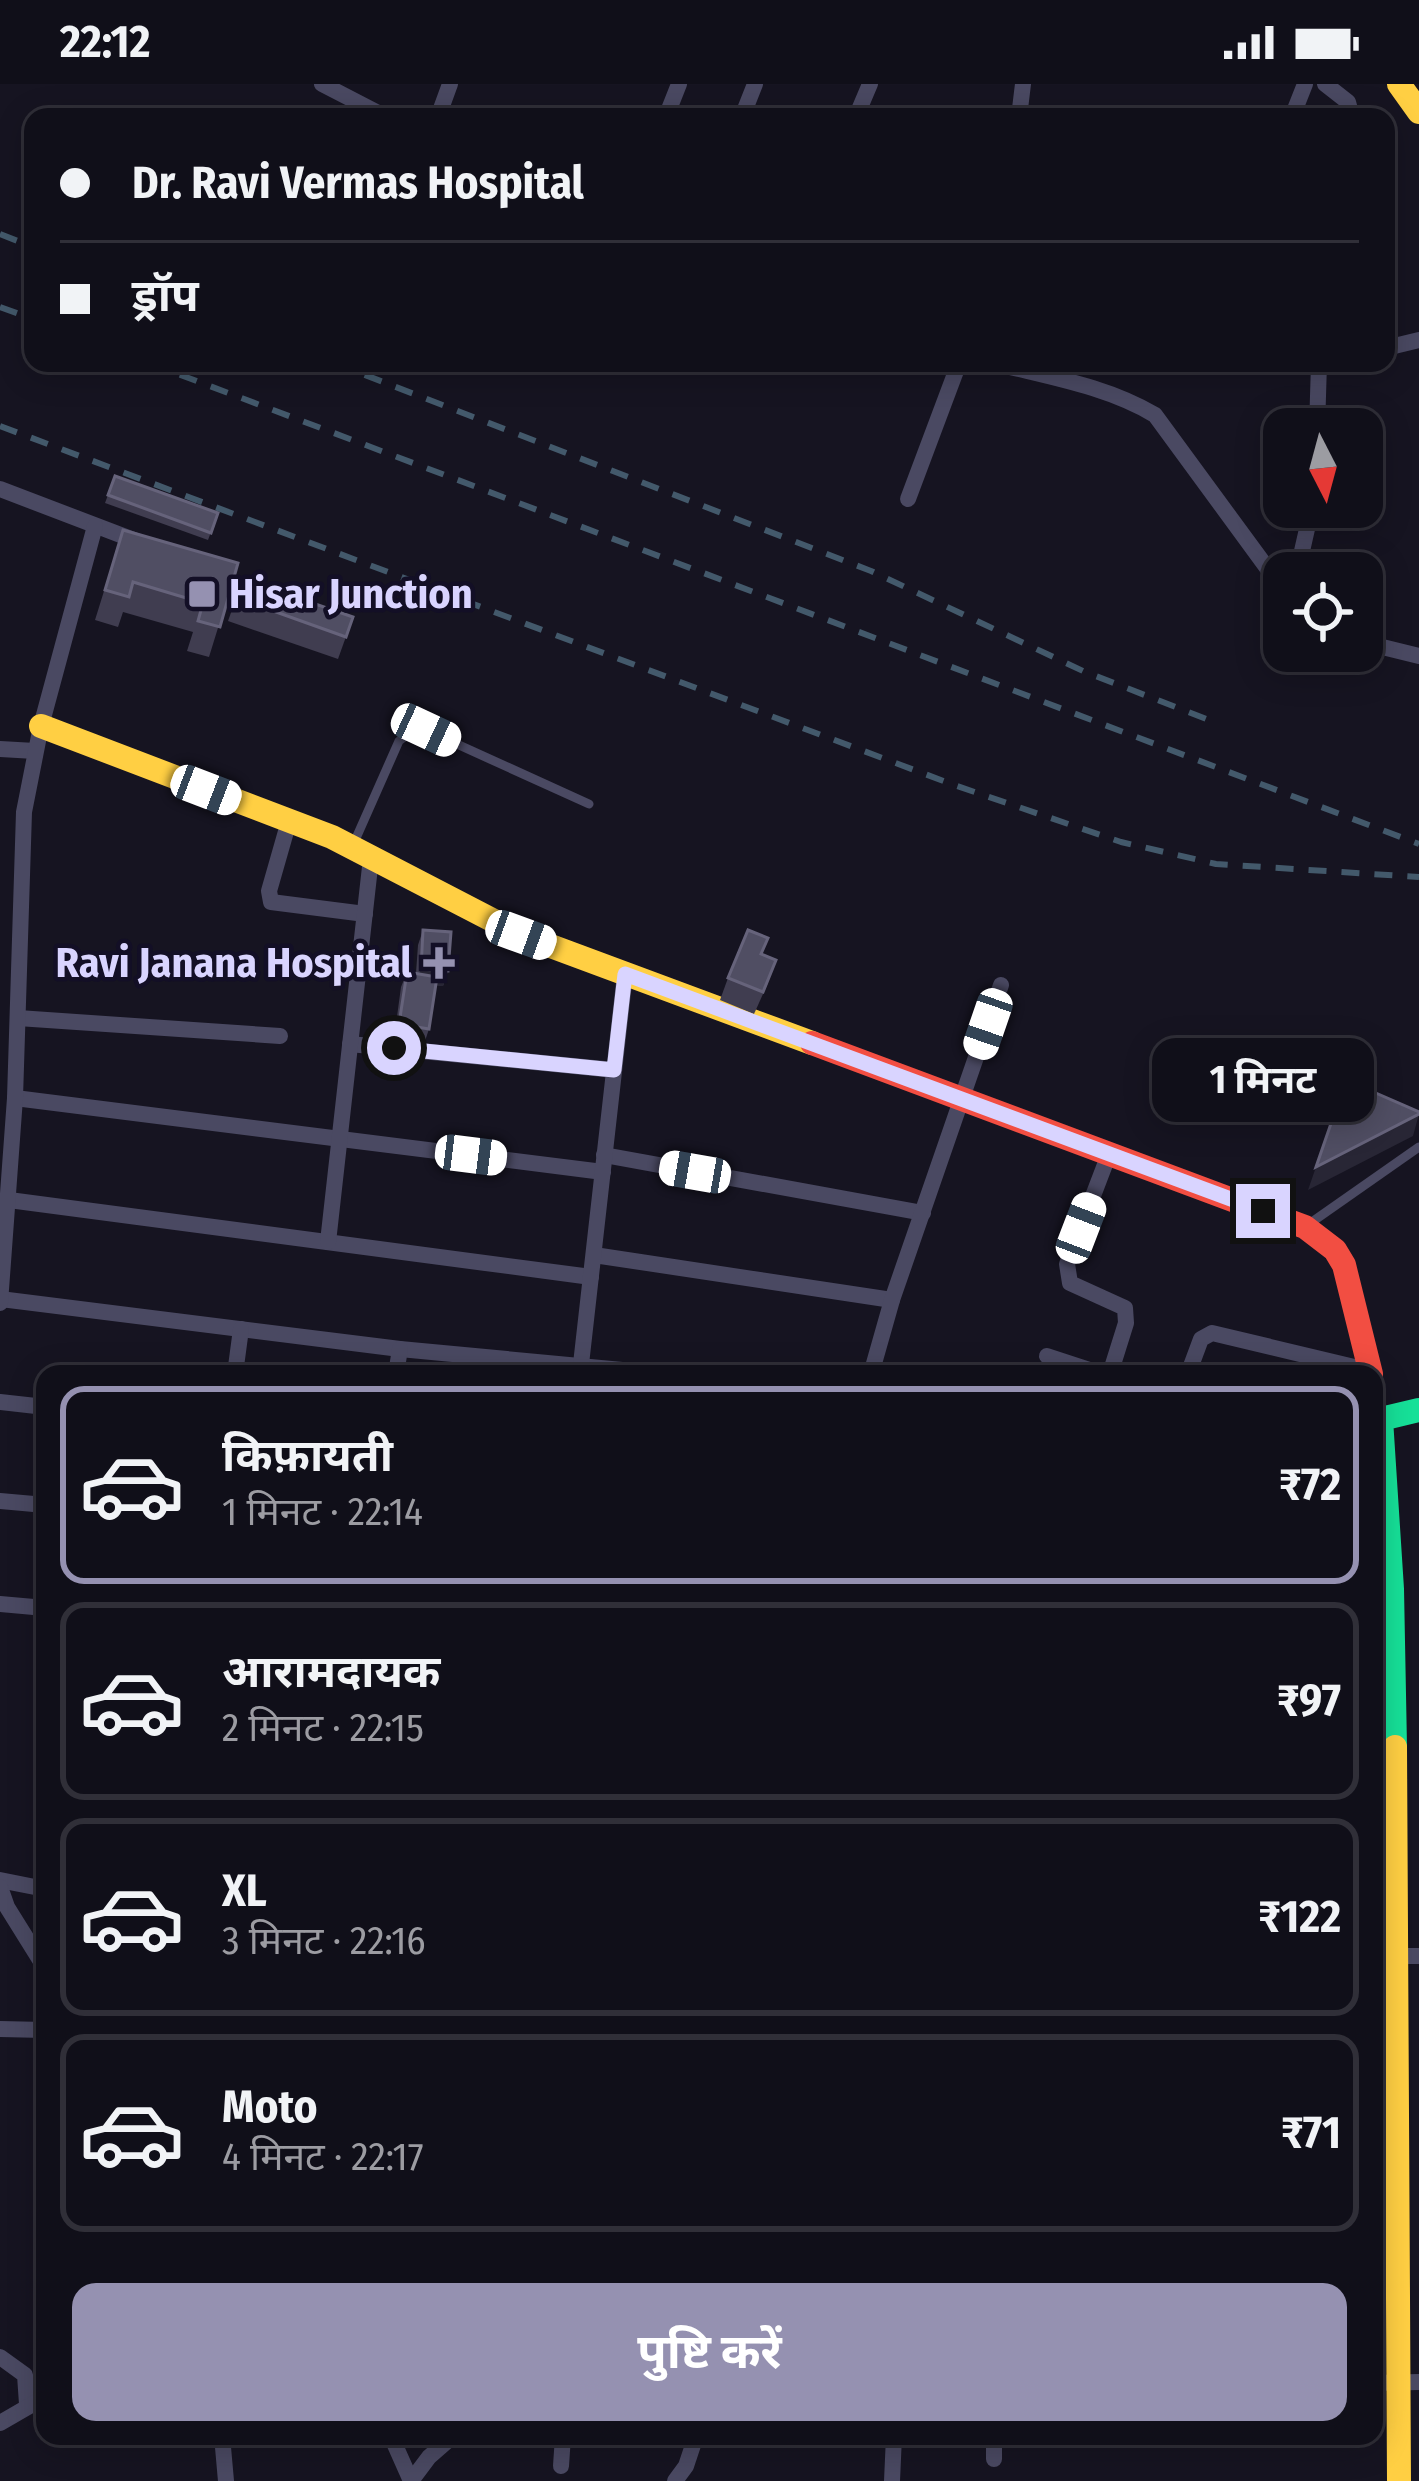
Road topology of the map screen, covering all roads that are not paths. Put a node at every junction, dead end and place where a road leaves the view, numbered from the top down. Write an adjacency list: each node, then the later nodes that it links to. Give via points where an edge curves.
1 (322, 84): 4 (street)
2 (1325, 84): 5 (street)
3 (1399, 84): 6 (street)
4 (366, 108)
5 (1349, 108)
6 (1419, 112)
7 (955, 372): 12 (street)
8 (1031, 372): 15 (street, via 1155,415)
9 (1319, 372): 10 (street)
10 (1318, 408)
11 (0, 489): 13 (street)
12 (908, 499)
13 (95, 526): 14 (street); 18 (street)
14 (160, 550)
15 (1263, 562)
16 (1383, 647): 17 (street)
17 (1419, 656)
18 (38, 739): 19 (street); 21 (street); 26 (street, via 24,812)
19 (0, 749)
20 (589, 804): 22 (lane, via 415,729 399,741)
21 (289, 821): 22 (street); 23 (street, via 271,902)
22 (362, 853): 23 (street); 24 (street, via 521,935)
23 (365, 914): 28 (street)
24 (625, 974): 29 (street); 31 (street)
25 (1001, 986): 31 (street)
26 (18, 1018): 27 (street); 30 (street)
27 (280, 1036)
28 (350, 1044): 29 (street); 32 (street)
29 (614, 1070): 35 (street)
30 (15, 1098): 32 (street); 36 (street)
31 (961, 1101): 34 (street); 37 (street)
32 (338, 1139): 35 (street); 39 (street)
33 (1419, 1147): 38 (lane)
34 (1108, 1154): 38 (street); 53 (street, via 1066,1275 1125,1308)
35 (603, 1164): 37 (street); 40 (street)
36 (9, 1200): 39 (street); 43 (street)
37 (923, 1214): 42 (street)
38 (1305, 1228): 56 (street, via 1344,1265)
39 (328, 1242): 41 (street)
40 (594, 1255): 41 (street); 42 (street)
41 (591, 1277): 50 (street)
42 (892, 1300): 51 (street)
43 (0, 1301): 44 (street)
44 (241, 1329): 45 (street); 47 (street)
45 (400, 1349): 48 (street); 49 (street)
46 (1047, 1356): 52 (street)
47 (237, 1365)
48 (397, 1365)
49 (544, 1365)
50 (580, 1365)
51 (874, 1365)
52 (1076, 1365)
53 (1110, 1365)
54 (1191, 1365): 55 (street, via 1212,1333)
55 (1326, 1365)
56 (1369, 1365)
57 (0, 1402): 58 (street)
58 (36, 1406)
59 (1419, 1410): 60 (street)
60 (1383, 1419)
61 (0, 1501): 62 (street)
62 (36, 1503)
63 (1383, 1598): 69 (street)
64 (0, 1604): 65 (street)
65 (36, 1607)
66 (0, 1884): 67 (street); 68 (street)
67 (36, 1888)
68 (36, 1948)
69 (1397, 1956): 72 (street)
70 (0, 2029): 71 (street)
71 (36, 2030)
72 (1384, 2202): 74 (street)
73 (0, 2356): 76 (street, via 25,2375)
74 (1397, 2383): 91 (street)
75 (36, 2400): 76 (street)
76 (27, 2404): 77 (street)
77 (0, 2423)
78 (223, 2445): 87 (street)
79 (395, 2445): 88 (street)
80 (443, 2445): 88 (street)
81 (562, 2445): 86 (street)
82 (693, 2445): 89 (street)
83 (893, 2445): 90 (street)
84 (994, 2445): 85 (street)
85 (994, 2459)
86 (561, 2466)
87 (226, 2481)
88 (411, 2481)
89 (675, 2481)
90 (892, 2481)
91 (1400, 2481)

